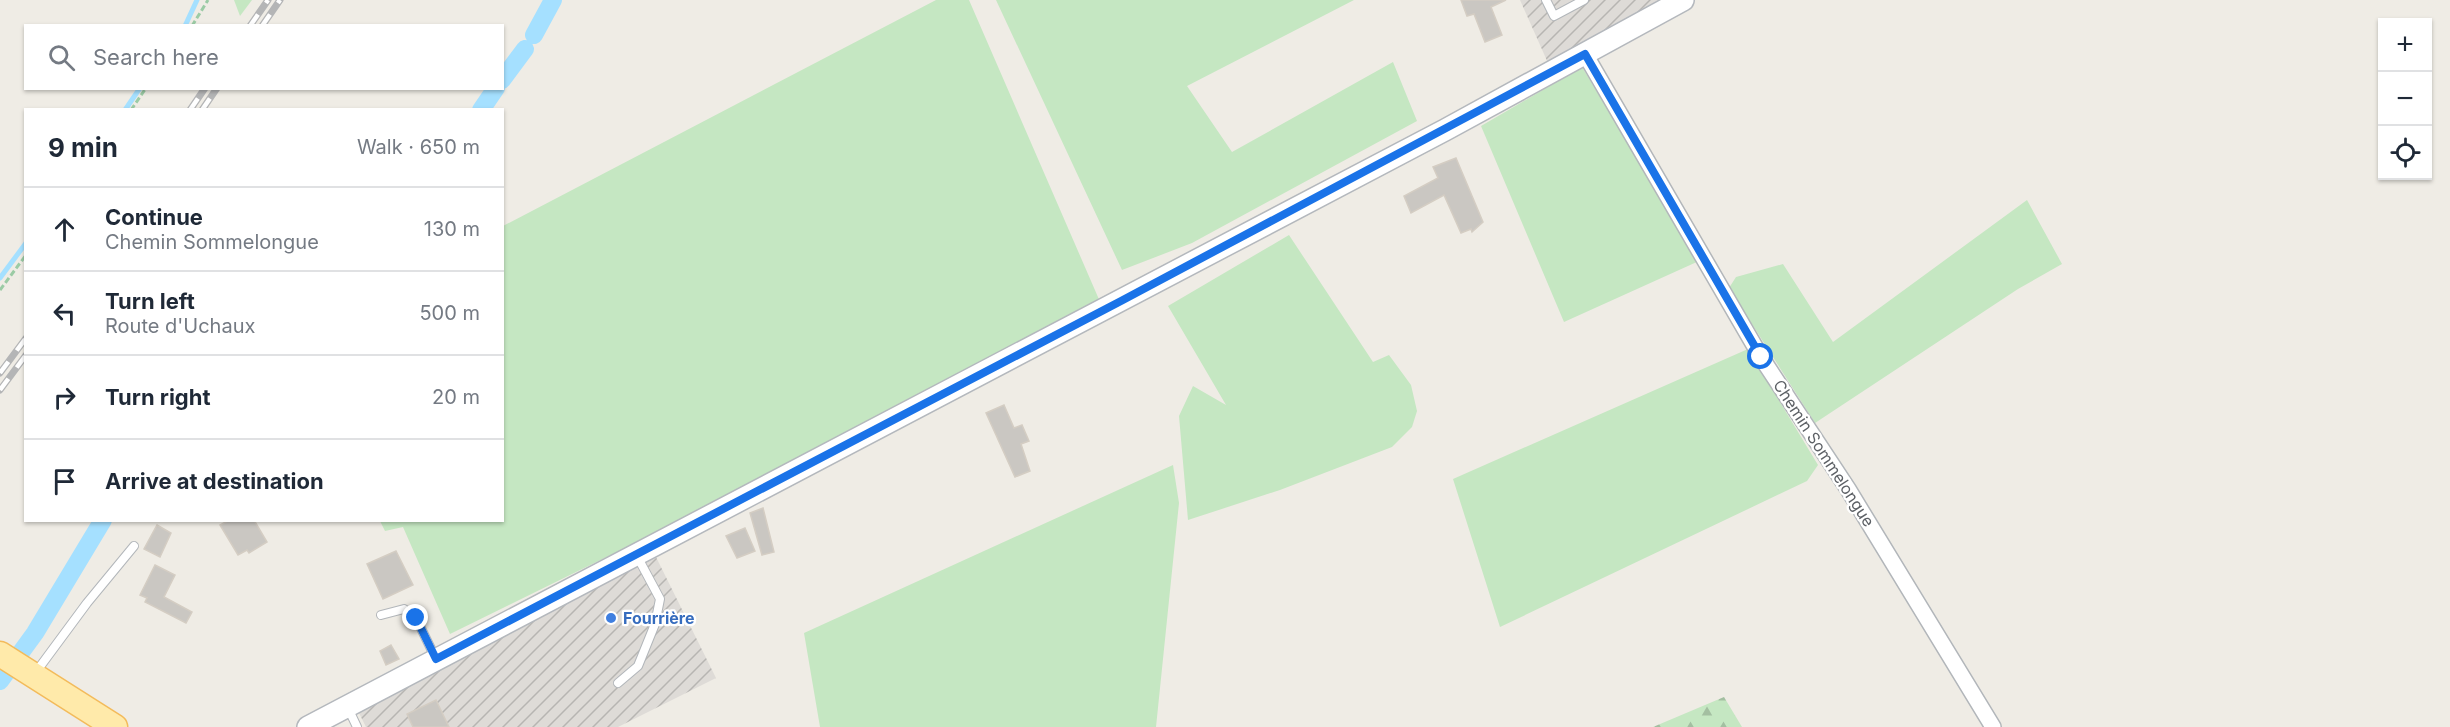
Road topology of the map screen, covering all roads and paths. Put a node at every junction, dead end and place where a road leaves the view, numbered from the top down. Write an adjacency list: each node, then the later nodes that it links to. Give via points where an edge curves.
1 (208, 0): 5 (path)
2 (1546, 0): 3 (lane, via 1554,16)
3 (1584, 0)
4 (1676, 1): 6 (main road)
5 (193, 24)
6 (1585, 54): 12 (main road); 21 (street, Chemin Sommelongue, via 1761,357 1848,489)
7 (145, 90): 8 (path)
8 (132, 108)
9 (24, 258): 10 (path)
10 (0, 290)
11 (135, 546): 15 (lane, via 87,603)
12 (637, 555): 14 (main road); 16 (lane, via 660,600 656,624 638,666)
13 (381, 615): 14 (lane, via 404,609 416,618)
14 (436, 659): 17 (main road)
15 (15, 664): 18 (main road)
16 (618, 682)
17 (347, 706): 19 (main road); 20 (lane)
18 (115, 727)
19 (308, 727)
20 (357, 727)
21 (1992, 727)

